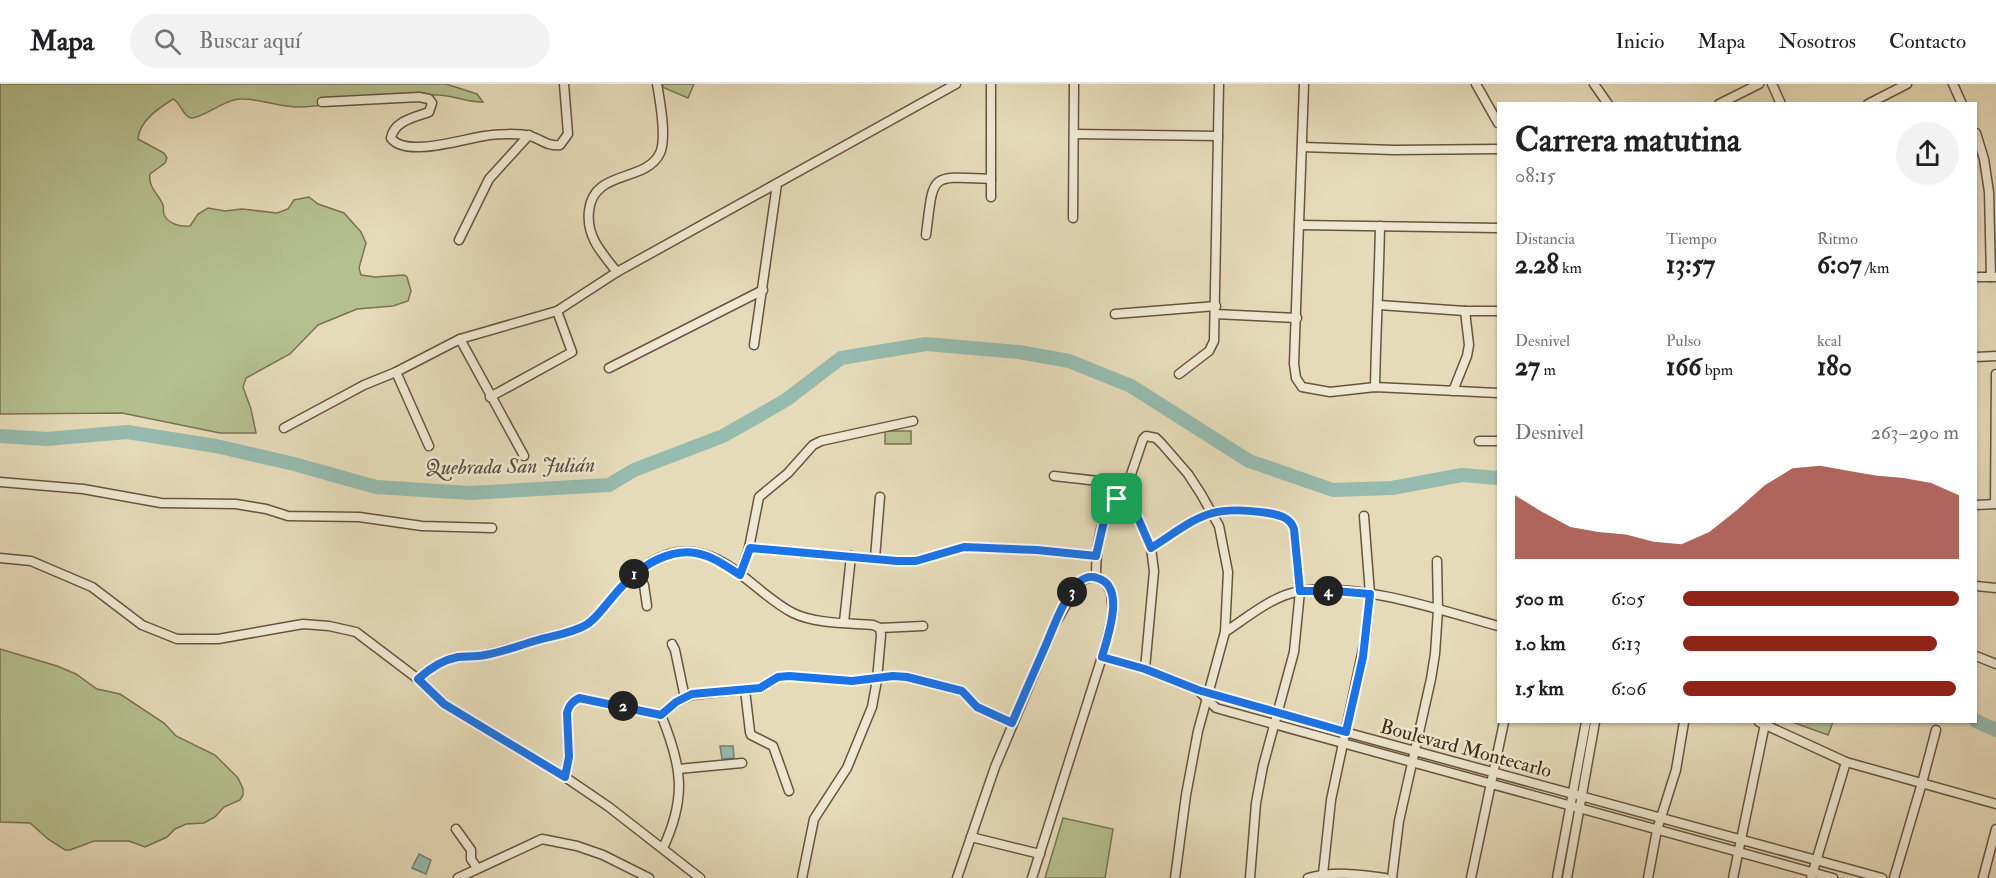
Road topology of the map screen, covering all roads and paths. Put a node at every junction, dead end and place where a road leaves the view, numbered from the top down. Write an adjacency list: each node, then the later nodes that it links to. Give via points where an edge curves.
1 (564, 84): 22 (street, via 568,134 560,145 554,146)
2 (657, 84): 36 (street, via 661,152 647,166 600,186 589,207 594,242)
3 (956, 84): 28 (street)
4 (991, 84): 27 (street)
5 (1074, 84): 21 (street)
6 (1219, 84): 23 (street)
7 (1304, 84): 25 (street)
8 (1476, 84): 20 (street)
9 (1594, 84): 15 (street)
10 (1759, 84): 16 (street)
11 (1772, 84): 17 (street)
12 (1906, 84): 18 (street)
13 (1953, 84): 19 (street)
14 (322, 102): 22 (street, via 429,99 429,112 410,118 392,133 391,138 400,145 417,148 486,135)
15 (1607, 102)
16 (1723, 102)
17 (1780, 102)
18 (1873, 102)
19 (1961, 102)
20 (1497, 121)
21 (1074, 134): 23 (street); 30 (street)
22 (529, 135): 35 (street, via 489,179)
23 (1218, 136): 41 (street)
24 (1977, 136): 38 (street, via 1989,192)
25 (1302, 147): 26 (street); 31 (street)
26 (1497, 148)
27 (991, 179): 29 (street); 34 (street, via 940,179 931,194)
28 (777, 184): 36 (street); 39 (street)
29 (991, 197)
30 (1073, 218)
31 (1299, 225): 32 (street); 46 (street)
32 (1380, 226): 33 (street); 40 (street)
33 (1497, 228)
34 (926, 235)
35 (459, 240)
36 (617, 272): 42 (street)
37 (1977, 277): 38 (street)
38 (1994, 277)
39 (763, 290): 48 (street); 51 (street)
40 (1379, 305): 43 (street); 55 (street)
41 (1216, 310): 45 (street); 46 (street); 53 (street, via 1214,341 1209,351)
42 (557, 311): 47 (street); 58 (street, via 572,352)
43 (1465, 311): 44 (street); 56 (street, via 1469,345)
44 (1497, 311)
45 (1115, 314)
46 (1296, 318): 55 (street, via 1294,364 1302,387 1330,392)
47 (460, 339): 52 (street); 58 (street)
48 (754, 345)
49 (1996, 356): 50 (street)
50 (1977, 357)
51 (609, 368)
52 (396, 372): 60 (street); 63 (street)
53 (1179, 374)
54 (1996, 374): 69 (street)
55 (1375, 387): 56 (street)
56 (1453, 391): 57 (street)
57 (1497, 393)
58 (490, 397): 64 (street)
59 (913, 421): 74 (street, via 813,445 759,497)
60 (284, 428)
61 (1479, 441): 62 (street)
62 (1497, 441)
63 (429, 446)
64 (524, 456)
65 (1054, 476): 68 (street, via 1113,485)
66 (0, 482): 73 (street, via 83,489 161,503 236,504 288,516 359,517 422,526)
67 (880, 497): 79 (street)
68 (1120, 499): 71 (street, via 1140,445 1150,436 1188,474); 75 (street, via 1134,509); 77 (street, via 1106,512)
69 (1996, 504): 70 (street)
70 (1977, 505)
71 (1212, 512): 75 (street); 86 (street, via 1246,510 1291,521); 94 (street, via 1228,572)
72 (1364, 516): 87 (street)
73 (492, 528)
74 (750, 548): 76 (street); 82 (street)
75 (1151, 548): 99 (street, via 1154,586)
76 (851, 556): 79 (street); 90 (street)
77 (1096, 556): 79 (street, via 964,547 916,561); 83 (street)
78 (0, 558): 100 (street, via 31,561 92,587 142,625 177,639 218,639 303,624 329,626 356,632)
79 (874, 558)
80 (1437, 561): 89 (street)
81 (637, 572): 82 (street, via 674,553 689,552 705,554); 88 (street, via 644,585); 100 (street, via 586,625 493,653 456,657 430,668)
82 (740, 575): 90 (street, via 795,614)
83 (1096, 577): 97 (street, via 1105,582 1113,602); 107 (street, via 1079,582 1072,592)
84 (1977, 586): 85 (street)
85 (1996, 588)
86 (1300, 591): 87 (street); 94 (street, via 1270,603); 105 (street, via 1294,652)
87 (1370, 594): 89 (street); 115 (street, via 1363,657)
88 (647, 606)
89 (1438, 610): 92 (street); 117 (street, via 1431,679)
90 (844, 622): 93 (street)
91 (923, 626): 93 (street)
92 (1497, 626)
93 (880, 628): 101 (street)
94 (1225, 632): 103 (street)
95 (672, 644): 104 (street)
96 (1977, 656): 98 (street)
97 (1102, 657): 99 (street); 138 (street)
98 (1996, 664)
99 (1145, 669): 103 (street)
100 (418, 679): 123 (street, via 444,704)
101 (877, 680): 102 (street, via 789,676); 107 (street, via 907,677 962,691 977,707); 146 (street, via 868,720 847,768 814,819)
102 (745, 690): 104 (street, via 692,694); 126 (street, via 750,732 773,746)
103 (1204, 694): 105 (street, Boulevard Montecarlo); 113 (street, Boulevard Montecarlo, via 1223,710); 149 (street)
104 (685, 698): 106 (street)
105 (1276, 712): 113 (street); 115 (street, Boulevard Montecarlo)
106 (661, 715): 121 (street); 123 (street, via 591,699 572,701 567,713 569,757)
107 (1012, 723): 134 (street)
108 (1504, 723): 122 (street)
109 (1586, 723): 127 (street)
110 (1595, 723): 127 (street)
111 (1684, 723): 130 (street, via 1676,770)
112 (1762, 723): 119 (street); 135 (street)
113 (1273, 725): 116 (street, Boulevard Montecarlo); 150 (street, via 1256,803)
114 (1936, 730): 125 (street)
115 (1346, 732): 116 (street); 117 (street, Boulevard Montecarlo)
116 (1342, 744): 118 (street, Boulevard Montecarlo); 142 (street)
117 (1415, 751): 118 (street); 122 (street, Boulevard Montecarlo)
118 (1412, 762): 124 (street, Boulevard Montecarlo); 153 (street)
119 (1846, 762): 125 (street); 139 (street)
120 (742, 763): 121 (street)
121 (678, 769): 136 (street, via 679,803)
122 (1492, 773): 124 (street); 127 (street, Boulevard Montecarlo)
123 (565, 777): 136 (street)
124 (1490, 783): 129 (street, Boulevard Montecarlo); 154 (street)
125 (1922, 783): 128 (street); 161 (street)
126 (789, 790)
127 (1578, 796): 129 (street); 130 (street, Boulevard Montecarlo)
128 (1996, 804)
129 (1575, 807): 133 (street, Boulevard Montecarlo); 155 (street); 156 (street)
130 (1660, 819): 133 (street); 135 (street, Boulevard Montecarlo)
131 (456, 829): 140 (street, via 471,850)
132 (1996, 829): 162 (street)
133 (1656, 830): 137 (street, Boulevard Montecarlo); 157 (street)
134 (971, 837): 138 (street); 147 (street)
135 (1740, 840): 137 (street); 139 (street, Boulevard Montecarlo)
136 (663, 848): 145 (street)
137 (1738, 852): 141 (street, Boulevard Montecarlo); 158 (street)
138 (1040, 854): 148 (street)
139 (1816, 860): 141 (street); 160 (street, Boulevard Montecarlo)
140 (477, 868): 143 (street); 144 (street, via 542,839 603,855)
141 (1812, 875): 159 (street, Boulevard Montecarlo)
142 (1322, 876): 151 (street); 152 (street)
143 (458, 878)
144 (649, 878)
145 (700, 878)
146 (802, 878)
147 (957, 878)
148 (1032, 878)
149 (1175, 878)
150 (1250, 878)
151 (1308, 878)
152 (1385, 878)
153 (1392, 878)
154 (1471, 878)
155 (1557, 878)
156 (1567, 878)
157 (1648, 878)
158 (1733, 878)
159 (1833, 878)
160 (1882, 878)
161 (1894, 878)
162 (1983, 878)

